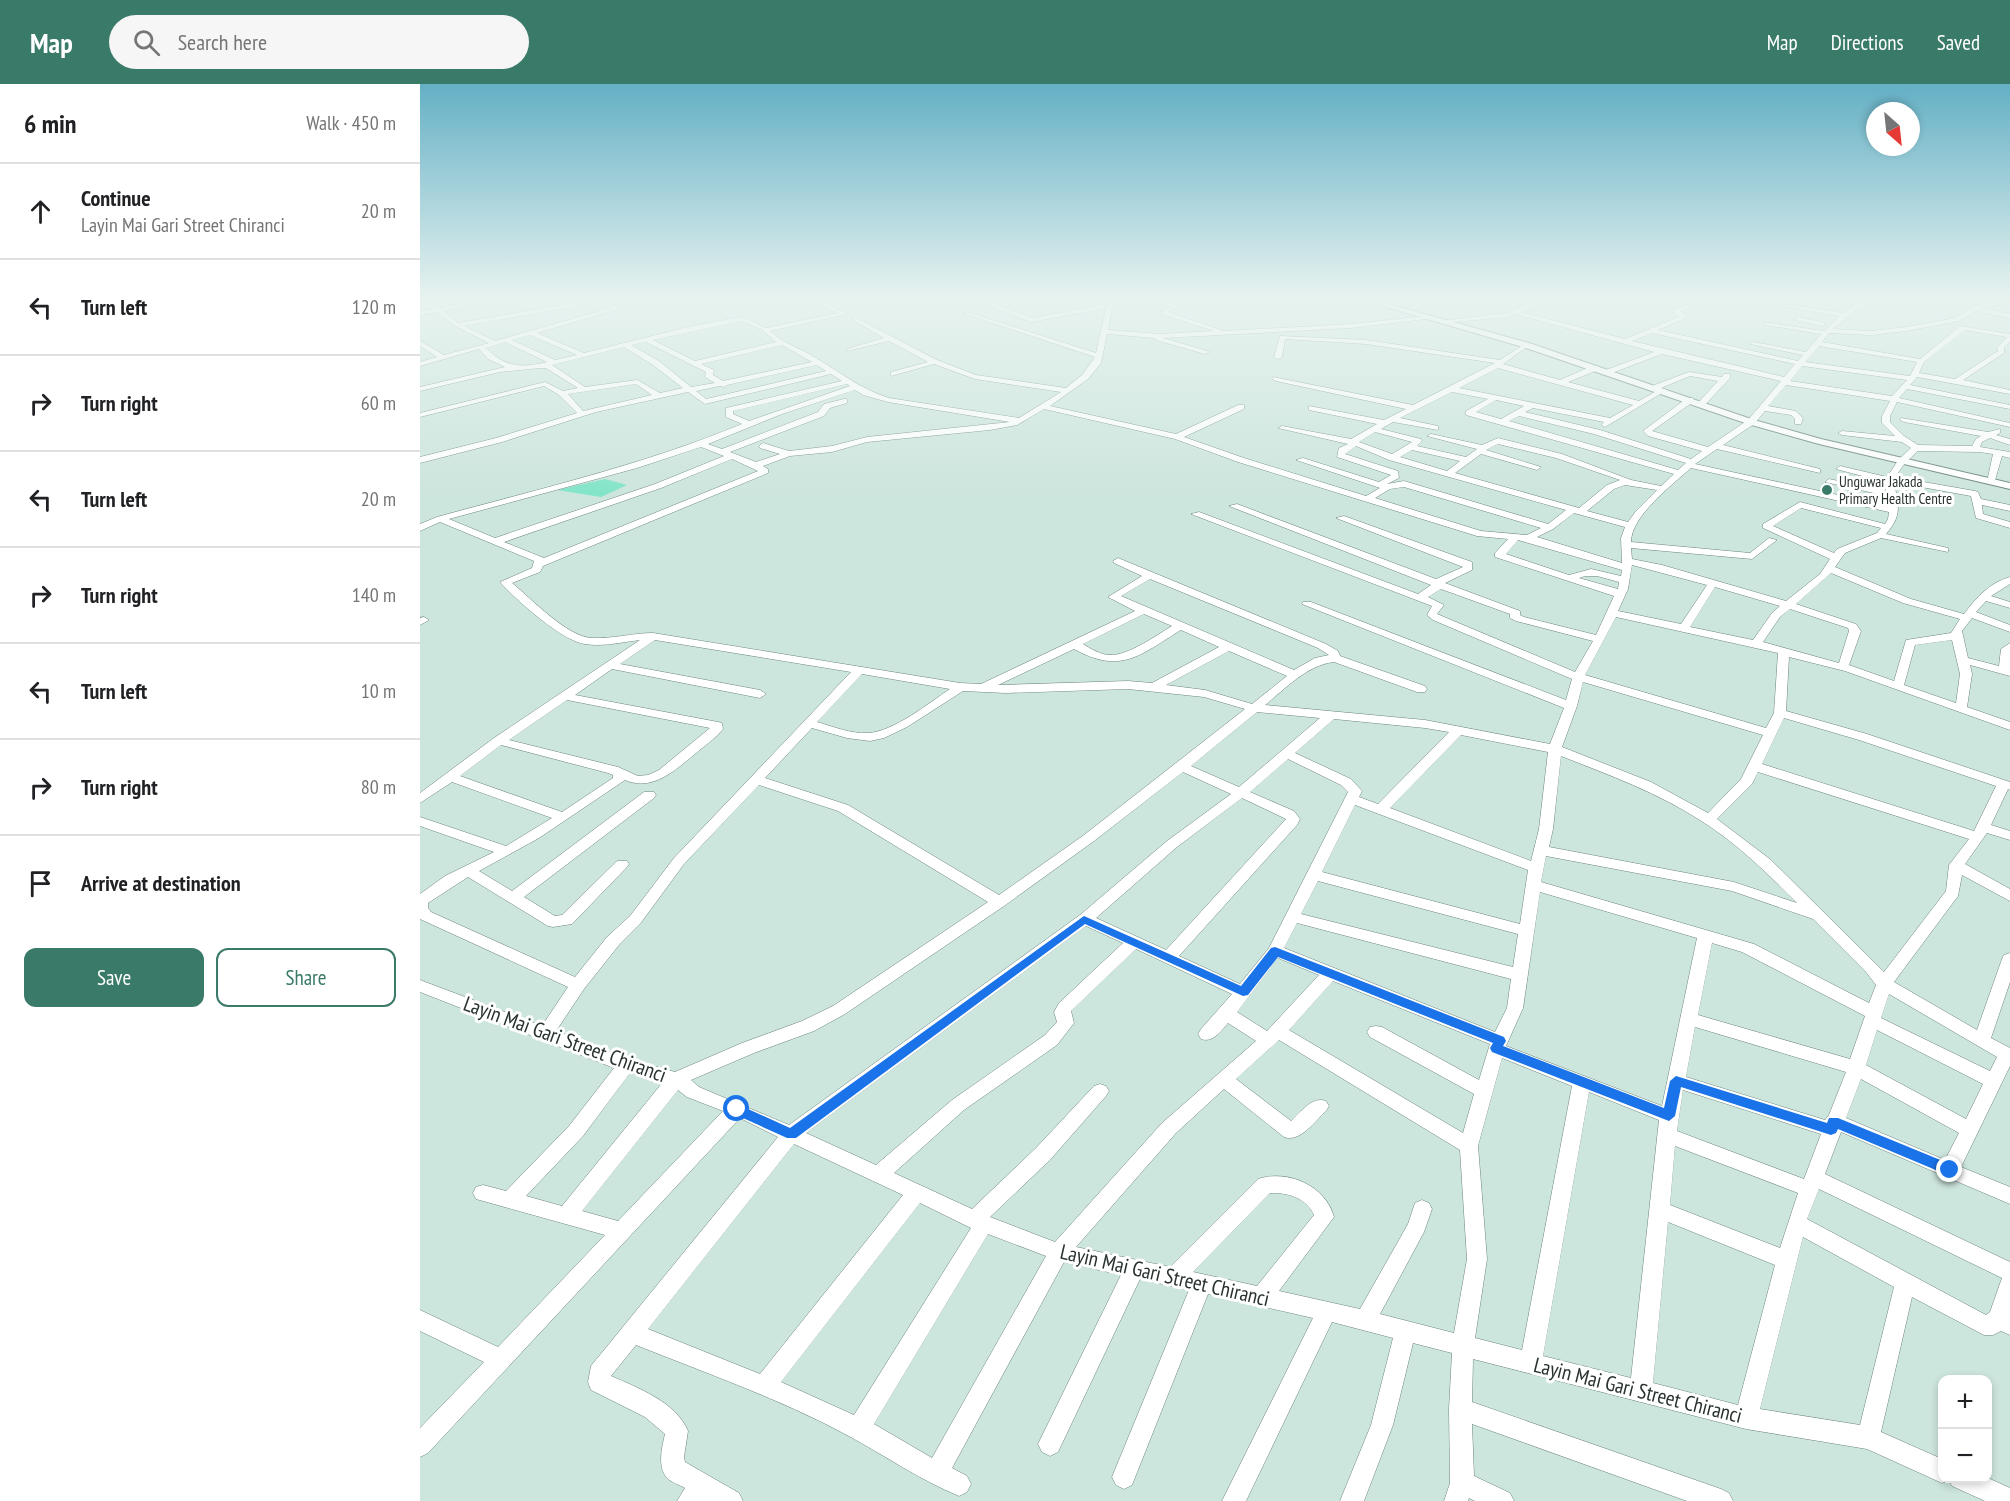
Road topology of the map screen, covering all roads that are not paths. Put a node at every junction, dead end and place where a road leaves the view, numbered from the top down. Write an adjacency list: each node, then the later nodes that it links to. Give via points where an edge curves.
1 (506, 364): 21 (street)
2 (547, 364): 19 (street)
3 (658, 364): 43 (street)
4 (696, 364): 37 (street, via 711,372 708,375)
5 (813, 364): 37 (street)
6 (820, 364): 25 (street)
7 (927, 364): 27 (street)
8 (940, 364): 45 (street, via 975,377)
9 (1094, 364): 45 (street)
10 (1497, 364): 41 (street)
11 (1503, 364): 34 (street)
12 (1583, 364): 22 (street)
13 (1629, 364): 26 (street)
14 (1712, 364): 23 (street)
15 (1784, 364): 20 (street)
16 (1790, 364): 20 (street)
17 (1919, 364): 35 (street)
18 (1983, 364): 33 (street)
19 (540, 366): 21 (street); 40 (street, via 548,366)
20 (1797, 366): 24 (street); 31 (street)
21 (514, 368): 36 (street); 42 (street)
22 (1595, 368): 26 (street); 34 (street)
23 (1736, 370): 29 (street); 31 (street)
24 (1843, 370): 32 (street); 35 (street)
25 (831, 372): 30 (street); 49 (street)
26 (1609, 372): 44 (street)
27 (894, 374)
28 (1276, 379): 62 (street)
29 (1723, 380): 44 (street, via 1689,374); 56 (street)
30 (847, 381): 39 (street); 78 (street, via 729,410 729,415)
31 (1785, 381): 53 (street); 63 (street)
32 (1840, 381)
33 (1956, 381): 35 (street); 46 (street)
34 (1562, 382): 55 (street)
35 (1908, 383): 38 (street); 52 (street); 53 (street)
36 (540, 384): 47 (street); 68 (street)
37 (721, 384): 43 (street); 49 (street)
38 (1880, 384)
39 (856, 387): 48 (street); 78 (street)
40 (582, 388): 47 (street); 50 (street, via 637,381)
41 (1451, 388): 51 (street); 62 (street)
42 (420, 389)
43 (691, 389): 49 (street, via 705,402); 50 (street)
44 (1659, 389): 54 (street); 55 (street)
45 (1068, 392): 58 (street)
46 (2010, 392)
47 (562, 393): 66 (street)
48 (866, 393): 70 (street); 85 (street, via 827,406 821,414)
49 (739, 394)
50 (659, 396): 66 (street)
51 (1495, 398): 57 (street); 73 (street, via 1469,413)
52 (1963, 398): 60 (street); 64 (street)
53 (1895, 399): 64 (street); 87 (street, via 1886,423)
54 (1690, 400): 56 (street); 81 (street)
55 (1640, 404): 72 (street)
56 (1701, 404): 75 (street)
57 (1530, 406): 65 (street); 67 (street)
58 (1045, 407): 70 (street); 86 (street)
59 (1241, 407): 86 (street)
60 (2010, 407)
61 (1312, 408): 71 (street)
62 (1414, 408): 71 (street)
63 (1763, 408): 75 (street); 76 (street, via 1793,413)
64 (1946, 411): 77 (street)
65 (1518, 412): 73 (street); 74 (street)
66 (582, 414): 98 (street, via 499,440)
67 (1570, 414): 72 (street); 74 (street)
68 (420, 415)
69 (1904, 420): 84 (street)
70 (1020, 421): 101 (street, via 997,428 891,437)
71 (1388, 421): 80 (street); 97 (street)
72 (1612, 421): 82 (street)
73 (1502, 422): 112 (street)
74 (1557, 422): 82 (street)
75 (1751, 422): 95 (street); 106 (street)
76 (1798, 422)
77 (2010, 425): 84 (street)
78 (746, 427): 85 (street); 91 (street)
79 (1282, 428): 90 (street)
80 (1373, 429): 90 (street); 93 (street, via 1418,441)
81 (1647, 431): 88 (street); 95 (street)
82 (1598, 432): 88 (street)
83 (1842, 433): 87 (street)
84 (1989, 435): 89 (street); 96 (street)
85 (765, 436): 100 (street)
86 (1177, 437): 122 (street)
87 (1904, 440): 94 (street)
88 (1627, 442): 107 (street)
89 (2010, 442)
90 (1353, 443): 103 (street); 118 (street, via 1340,454 1395,473)
91 (701, 444): 100 (street); 130 (street)
92 (763, 446): 101 (street)
93 (1411, 447): 103 (street); 105 (street)
94 (1916, 448): 96 (street); 106 (street)
95 (1714, 449): 107 (street); 111 (street)
96 (1975, 449): 99 (street)
97 (1481, 450): 105 (street); 109 (street); 114 (street, via 1498,441 1505,442)
98 (422, 453)
99 (1998, 453): 102 (street); 117 (street)
100 (727, 454): 108 (street); 139 (street, via 658,486)
101 (789, 454): 108 (street)
102 (2010, 455)
103 (1392, 458): 113 (street)
104 (1300, 460): 118 (street)
105 (1467, 460): 113 (street)
106 (1902, 461): 115 (street); 117 (street)
107 (1691, 464): 112 (street); 127 (street)
108 (756, 465): 144 (street, via 765,471)
109 (1537, 467)
110 (1840, 469): 115 (street)
111 (1816, 471)
112 (1680, 473): 120 (street)
113 (1448, 474): 126 (street)
114 (1627, 480): 120 (street); 126 (street, via 1616,483)
115 (1890, 480): 121 (street); 123 (street, via 1975,494)
116 (1829, 482): 121 (street)
117 (1991, 482): 119 (street)
118 (1384, 486): 122 (street); 133 (street, via 1404,483)
119 (2010, 486)
120 (1663, 489): 132 (street)
121 (1890, 494): 127 (street)
122 (1369, 498): 136 (street, via 1480,534)
123 (1977, 501): 125 (street); 131 (street, via 1979,516)
124 (1234, 506): 151 (street)
125 (2010, 508)
126 (1577, 510): 132 (street); 133 (street)
127 (1894, 510): 135 (street, via 1893,519)
128 (1196, 514): 154 (street)
129 (1341, 518): 151 (street, via 1468,564 1468,568)
130 (440, 519): 134 (street); 139 (street)
131 (2010, 525)
132 (1631, 526): 140 (street)
133 (1550, 527): 137 (street)
134 (420, 528)
135 (1883, 531): 141 (street); 142 (street, via 1848,547); 142 (street, via 1800,505 1766,526)
136 (1516, 537): 137 (street); 148 (street, via 1499,555)
137 (1528, 538): 145 (street)
138 (1772, 540): 140 (street, via 1752,556)
139 (494, 542): 144 (street)
140 (1627, 545): 145 (street)
141 (1944, 550)
142 (1836, 558): 146 (street)
143 (1118, 561): 147 (street)
144 (541, 563): 165 (street, via 536,570 505,582 581,641 614,642 631,636)
145 (1627, 564): 149 (street); 152 (street, via 1658,567)
146 (1830, 568): 157 (street); 161 (street, via 1907,601)
147 (1149, 575): 159 (street, via 1113,597); 173 (street, via 1322,646)
148 (1571, 578): 149 (street, via 1590,571); 153 (street)
149 (1625, 580): 153 (street)
150 (2010, 580): 155 (street)
151 (1436, 583): 154 (street, via 1437,587); 167 (street, via 1516,613 1514,616 1520,619)
152 (1713, 583): 157 (street); 163 (street)
153 (1621, 595): 160 (street)
154 (1420, 597): 180 (street, via 1439,605 1431,612 1437,618)
155 (1983, 597): 158 (street); 161 (street)
156 (1306, 604): 188 (street)
157 (1788, 605): 169 (street); 176 (street, via 1852,626 1855,631)
158 (2010, 605)
159 (1143, 611): 162 (street); 168 (street)
160 (1612, 613): 163 (street); 167 (street)
161 (1969, 616): 164 (street); 166 (street)
162 (1179, 627): 168 (street, via 1112,659 1096,656); 170 (street)
163 (1684, 628): 169 (street)
164 (2010, 629)
165 (653, 636): 175 (street); 177 (street)
166 (1955, 636): 174 (street); 181 (street, via 1910,642)
167 (1600, 639): 180 (street)
168 (1074, 644): 184 (street)
169 (1756, 644): 172 (street)
170 (1229, 645): 179 (street); 183 (street)
171 (2010, 646): 178 (street)
172 (1784, 651): 176 (street); 191 (street)
173 (1335, 658): 179 (street, via 1319,660); 185 (street)
174 (1964, 660): 178 (street); 190 (street)
175 (608, 665): 186 (street); 187 (street)
176 (1843, 667): 181 (street)
177 (860, 670): 182 (street); 193 (street)
178 (2007, 671)
179 (1295, 675): 189 (street)
180 (1578, 677): 188 (street); 196 (street)
181 (1898, 686): 190 (street)
182 (960, 687): 184 (street); 193 (street, via 873,737 858,737)
183 (1154, 687): 184 (street); 189 (street, via 1205,694)
184 (982, 688)
185 (1421, 688)
186 (760, 694)
187 (564, 696): 197 (street); 202 (street, via 718,726 664,773 636,780)
188 (1571, 706): 198 (street)
189 (1254, 708): 192 (street); 201 (street)
190 (1961, 708): 194 (street)
191 (1780, 713): 196 (street); 205 (street)
192 (1330, 716): 195 (street); 199 (street)
193 (810, 724): 204 (street)
194 (2010, 726)
195 (1458, 730): 198 (street); 210 (street)
196 (1768, 733): 200 (street)
197 (499, 741): 202 (street); 203 (street)
198 (1555, 749): 212 (street, via 1646,785); 217 (street)
199 (1287, 754): 206 (street); 209 (street, via 1352,785)
200 (1754, 765): 212 (street, via 1747,781); 214 (street)
201 (1182, 767): 206 (street); 226 (street)
202 (620, 774): 211 (street, via 619,780)
203 (451, 777): 208 (street); 211 (street)
204 (758, 780): 226 (street, via 843,808); 239 (street, via 679,861 635,920)
205 (2007, 784): 214 (street)
206 (1242, 792): 229 (street, via 1172,844); 234 (street, via 1293,819)
207 (649, 795): 225 (street)
208 (420, 799)
209 (1352, 799): 210 (street); 222 (street)
210 (1381, 809): 220 (street)
211 (563, 817): 216 (street)
212 (1709, 819): 227 (street, via 1766,863)
213 (420, 822): 216 (street)
214 (1981, 832): 215 (street); 219 (street)
215 (2010, 836)
216 (507, 850): 221 (street)
217 (1540, 850): 220 (street); 227 (street, via 1734,887)
218 (622, 864): 225 (street, via 567,920 553,922)
219 (1956, 865): 224 (street); 238 (street, via 1953,892)
220 (1536, 868): 223 (street)
221 (469, 871): 225 (street); 239 (street, via 434,889 421,901 420,909 426,916)
222 (1314, 875): 228 (street); 230 (street)
223 (1533, 885): 230 (street); 231 (street)
224 (2010, 896)
225 (514, 897)
226 (999, 902): 254 (street, via 839,1010)
227 (1819, 915): 238 (street)
228 (1292, 917): 233 (street); 237 (street)
229 (1084, 919): 232 (street); 266 (street)
230 (1527, 931): 237 (street)
231 (1705, 937): 243 (street, via 1748,948); 244 (street)
232 (1133, 942): 234 (street); 269 (street, via 1065,1007 1062,1012 1066,1023 1051,1040 958,1105)
233 (1275, 951): 236 (street); 241 (street)
234 (1168, 957): 241 (street)
235 (2010, 959): 249 (street)
236 (1330, 973): 248 (street); 250 (street)
237 (1520, 975): 250 (street, via 1515,1008)
238 (1884, 984): 243 (street); 249 (street)
239 (578, 985): 247 (street)
240 (420, 986): 247 (street, Layin Mai Gari Street Chiranci)
241 (1243, 992): 242 (street)
242 (1226, 1014): 246 (street); 248 (street)
243 (1873, 1017): 253 (street); 257 (street)
244 (1688, 1019): 253 (street); 256 (street)
245 (1376, 1032): 260 (street)
246 (1207, 1034)
247 (545, 1035): 252 (street, Layin Mai Gari Street Chiranci)
248 (1273, 1035): 255 (street); 267 (street)
249 (1982, 1039): 251 (street)
250 (1498, 1045): 258 (street); 260 (street)
251 (2008, 1055): 257 (street)
252 (626, 1065): 254 (street, Layin Mai Gari Street Chiranci); 274 (street, via 576,1131)
253 (1856, 1068): 264 (street); 265 (street)
254 (676, 1079): 262 (street, Layin Mai Gari Street Chiranci, via 693,1092); 277 (street)
255 (1224, 1079): 261 (street, via 1291,1132); 281 (street, via 1169,1128)
256 (1676, 1081): 263 (street); 264 (street)
257 (1994, 1081): 265 (street)
258 (1582, 1082): 263 (street); 298 (street)
259 (1100, 1091): 278 (street)
260 (1484, 1091): 267 (street)
261 (1320, 1106)
262 (737, 1109): 266 (street, Layin Mai Gari Street Chiranci); 280 (street)
263 (1668, 1125): 270 (street); 276 (street)
264 (1832, 1125): 268 (street); 270 (street)
265 (1969, 1130): 268 (street)
266 (791, 1134): 269 (street, Layin Mai Gari Street Chiranci); 295 (street)
267 (1469, 1146): 296 (street, via 1477,1259)
268 (1950, 1170): 273 (street)
269 (878, 1175): 272 (street, Layin Mai Gari Street Chiranci)
270 (1811, 1183): 279 (street); 284 (street)
271 (483, 1193): 274 (street)
272 (916, 1193): 278 (street, Layin Mai Gari Street Chiranci); 299 (street)
273 (2010, 1196)
274 (509, 1200): 277 (street)
275 (1422, 1209): 292 (street, via 1417,1226)
276 (1659, 1210): 282 (street); 300 (street)
277 (566, 1216): 280 (street)
278 (979, 1222): 281 (street, Layin Mai Gari Street Chiranci); 303 (street)
279 (1796, 1223): 282 (street); 286 (street)
280 (622, 1232): 297 (street)
281 (1059, 1252): 283 (street, Layin Mai Gari Street Chiranci); 308 (street)
282 (1787, 1260): 302 (street)
283 (1135, 1269): 285 (street, Layin Mai Gari Street Chiranci); 306 (street)
284 (2010, 1272)
285 (1173, 1278): 287 (street, Layin Mai Gari Street Chiranci); 289 (street, via 1265,1185 1284,1183 1320,1201 1324,1217)
286 (1905, 1282): 293 (street, via 1984,1325); 304 (street)
287 (1202, 1284): 289 (street, Layin Mai Gari Street Chiranci); 309 (street)
288 (2010, 1284): 293 (street)
289 (1261, 1297): 290 (street, Layin Mai Gari Street Chiranci)
290 (1327, 1311): 292 (street, Layin Mai Gari Street Chiranci); 316 (street)
291 (420, 1320): 297 (street)
292 (1365, 1321): 294 (street, Layin Mai Gari Street Chiranci)
293 (2004, 1321)
294 (1405, 1331): 296 (street, Layin Mai Gari Street Chiranci); 317 (street, via 1382,1425)
295 (631, 1333): 299 (street); 313 (street, via 599,1374 599,1382 672,1423 677,1431 672,1457 675,1469)
296 (1463, 1346): 298 (street, Layin Mai Gari Street Chiranci); 301 (street)
297 (500, 1358): 305 (street)
298 (1531, 1363): 300 (street, Layin Mai Gari Street Chiranci)
299 (765, 1385): 303 (street)
300 (1641, 1391): 302 (street, Layin Mai Gari Street Chiranci)
301 (1460, 1408): 312 (street); 319 (street)
302 (1746, 1418): 304 (street, Layin Mai Gari Street Chiranci)
303 (858, 1429): 308 (street)
304 (1868, 1438): 307 (street, Layin Mai Gari Street Chiranci)
305 (420, 1444)
306 (1050, 1444)
307 (1938, 1469)
308 (936, 1474): 311 (street)
309 (1124, 1478)
310 (1970, 1483): 314 (street)
311 (959, 1484)
312 (1459, 1492): 318 (street)
313 (695, 1493): 315 (street)
314 (2010, 1500)
315 (731, 1501)
316 (1234, 1501)
317 (1352, 1501)
318 (1502, 1501)
319 (1721, 1501)

